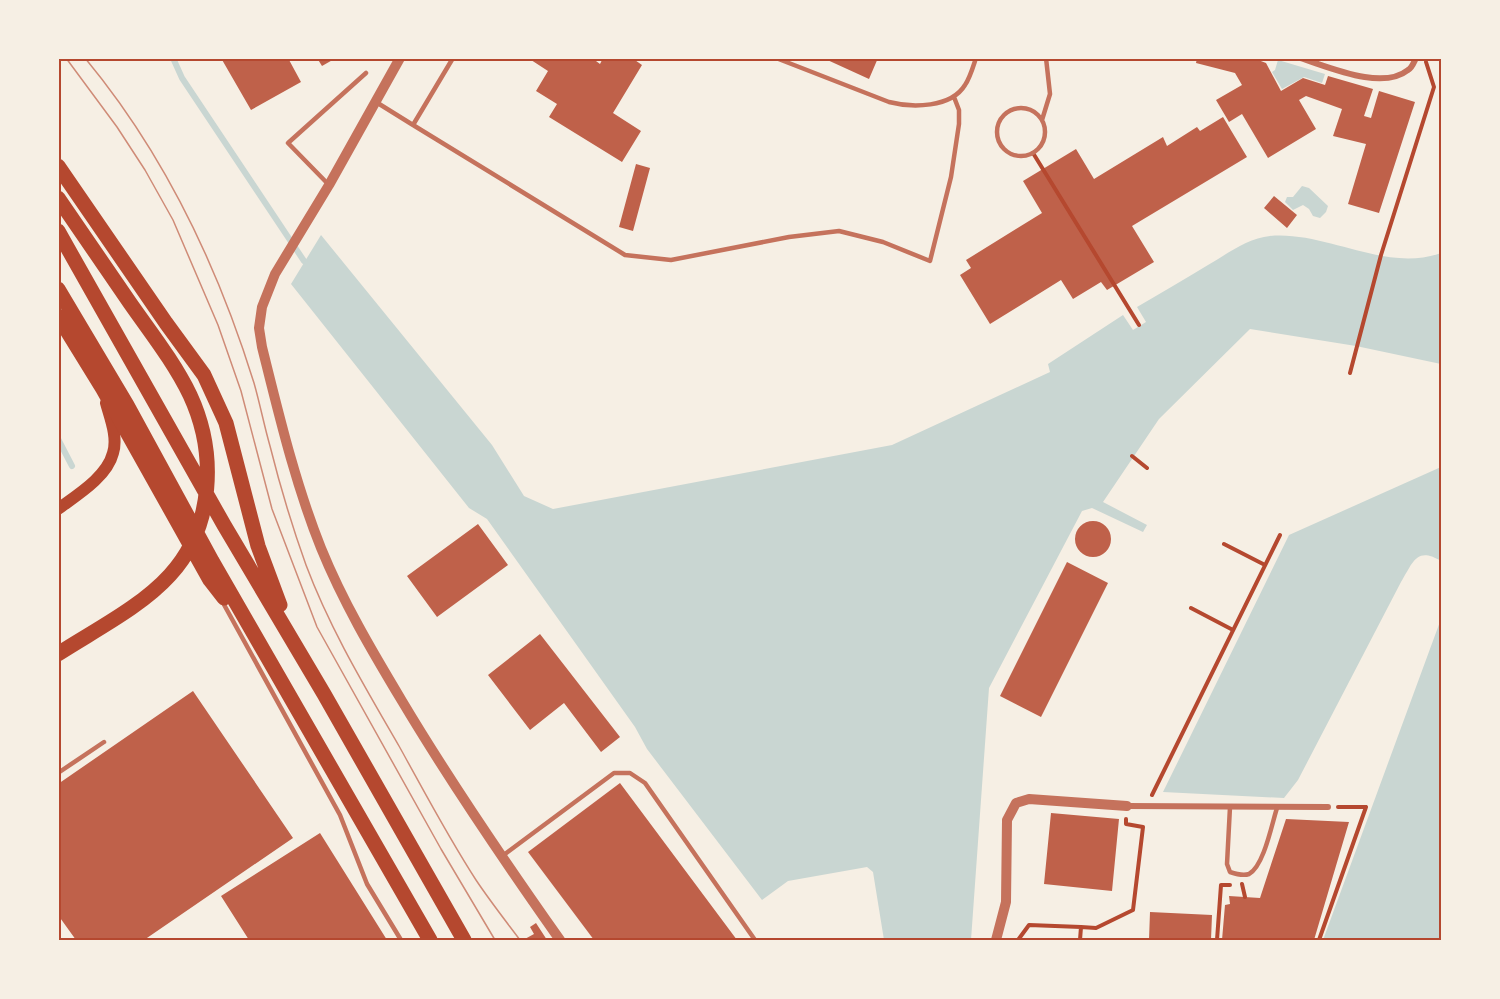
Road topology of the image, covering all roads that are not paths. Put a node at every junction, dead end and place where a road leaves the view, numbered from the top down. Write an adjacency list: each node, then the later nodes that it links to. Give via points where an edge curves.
1 (400, 58): 10 (street)
2 (453, 58): 12 (lane)
3 (776, 58): 9 (lane, via 906,106)
4 (976, 58): 9 (lane, via 965,86)
5 (1046, 58): 11 (lane, via 1050,94)
6 (1300, 58): 7 (street, via 1375,80 1409,70)
7 (1416, 58)
8 (366, 74): 14 (lane, via 288,143)
9 (954, 97): 12 (lane, via 959,124 951,177 930,261 839,231 671,260 625,255)
10 (376, 102): 12 (lane); 14 (street)
11 (1042, 120): 11 (lane, via 1045,135 1033,153 1010,153 999,141 998,125 1007,112 1023,107 1038,113)
12 (413, 125)
13 (58, 166): 22 (highway, via 190,354 216,399 226,423 258,546)
14 (328, 186): 31 (street, via 268,288 260,328 262,347 302,499 346,605)
15 (58, 198): 24 (highway, via 176,370 199,419 208,464 197,531 171,574 139,602)
16 (58, 231): 22 (highway)
17 (58, 289): 23 (highway)
18 (58, 316): 19 (highway)
19 (103, 389): 20 (main road, via 114,437 113,454 83,491); 21 (highway)
20 (58, 509)
21 (210, 580): 23 (highway); 32 (lane, via 340,815 367,884)
22 (296, 648): 34 (highway)
23 (265, 653): 33 (highway)
24 (58, 654)
25 (104, 742): 26 (lane)
26 (58, 773)
27 (1127, 806): 28 (street); 37 (street, via 1029,799 1016,803 1007,820 1006,902)
28 (1230, 807): 30 (street); 30 (lane, via 1227,864 1230,872 1240,875 1249,874 1258,864)
29 (1328, 807): 30 (street)
30 (1277, 808)
31 (501, 857): 35 (street); 36 (lane, via 614,773 630,773 645,783)
32 (401, 940)
33 (430, 940)
34 (464, 940)
35 (560, 940)
36 (755, 940)
37 (996, 940)

